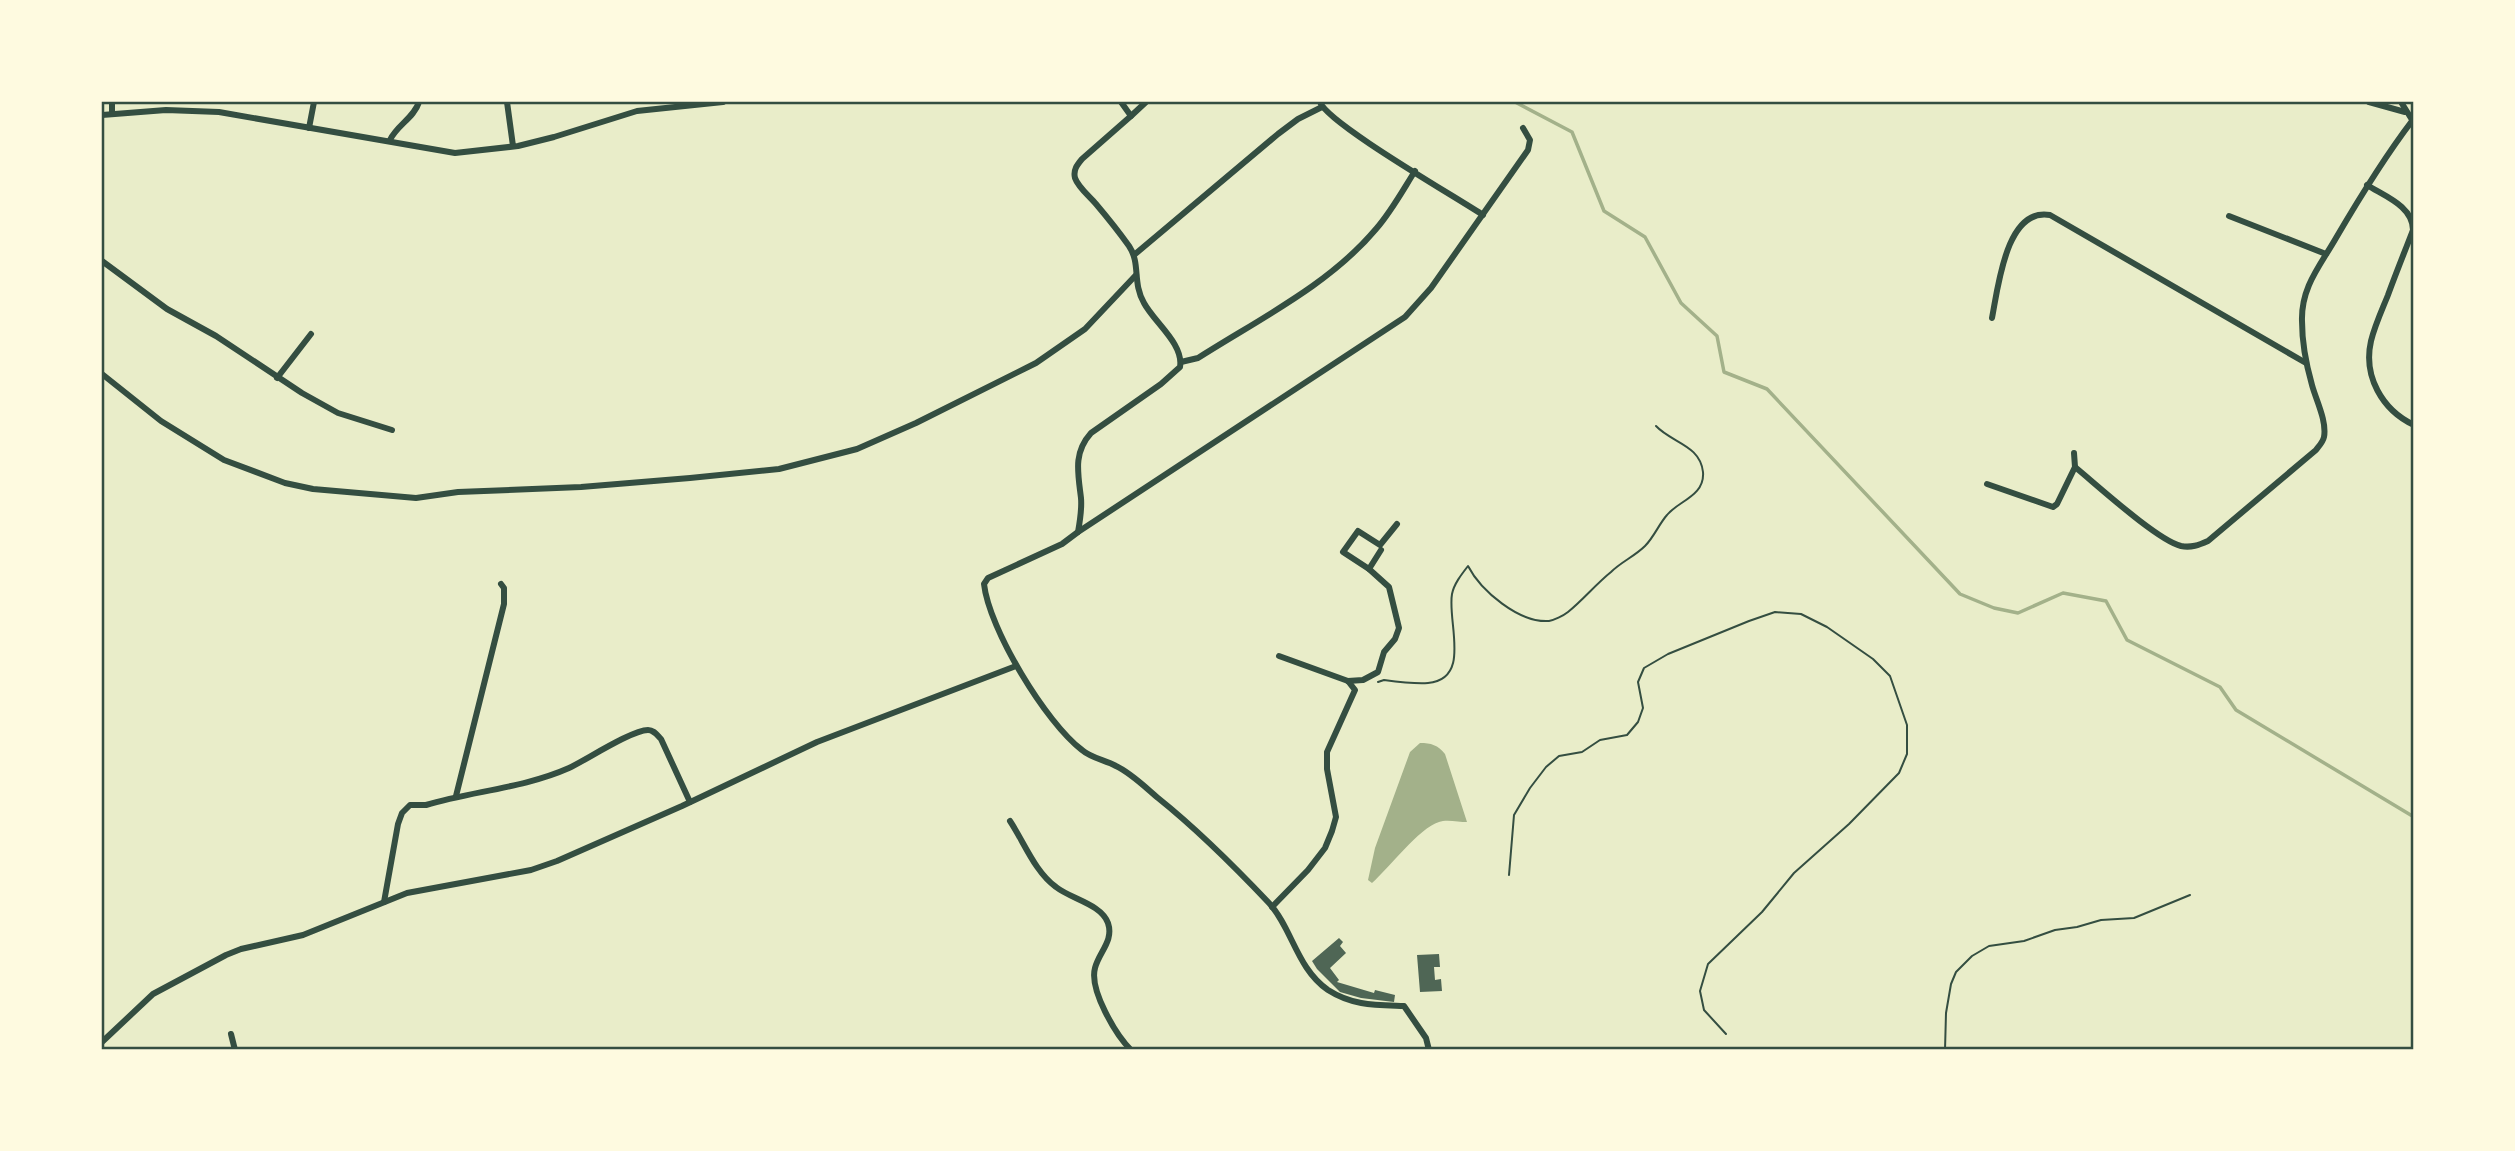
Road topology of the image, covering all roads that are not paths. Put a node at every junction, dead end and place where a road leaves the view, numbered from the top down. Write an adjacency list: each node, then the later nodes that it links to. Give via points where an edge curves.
1 (113, 102): 14 (street)
2 (314, 102): 19 (street)
3 (419, 102): 21 (street)
4 (507, 102): 22 (street)
5 (635, 102): 13 (street)
6 (723, 102): 13 (street)
7 (1121, 102): 17 (street)
8 (1146, 102): 17 (street)
9 (2369, 102): 15 (street)
10 (2401, 102): 15 (street)
11 (1321, 104): 23 (street, via 1350,131); 27 (street, via 1278,134)
12 (2413, 106): 15 (street)
13 (637, 111): 22 (street)
14 (112, 113): 16 (street); 19 (street, via 219,113)
15 (2405, 113): 18 (street)
16 (102, 115)
17 (1130, 116): 27 (street, via 1082,159 1074,174)
18 (2413, 122): 24 (street)
19 (309, 128): 21 (street)
20 (1522, 128): 25 (street, via 1531,140 1528,150)
21 (390, 140): 22 (street, via 455,153)
22 (513, 146)
23 (1415, 170): 25 (street); 33 (street, via 1379,226 1346,259 1198,358)
24 (2367, 185): 28 (street); 37 (street, via 2406,210 2413,220 2374,332 2369,360 2380,396)
25 (1483, 215): 43 (street, via 1431,289 1405,317)
26 (2230, 216): 28 (street)
27 (1134, 254): 30 (street)
28 (2326, 254): 34 (street, via 2303,304)
29 (102, 261): 36 (street, via 167,309)
30 (1136, 275): 33 (street, via 1145,305 1176,347); 35 (street, via 1085,329 1036,363 857,449 779,469 416,498 336,492 285,483 224,460 161,421)
31 (1992, 318): 34 (street, via 2012,237 2039,213 2050,215)
32 (311, 334): 36 (street)
33 (1181, 362): 43 (street, via 1171,376 1084,441 1077,468)
34 (2306, 363): 40 (street, via 2324,439 2208,541 2196,546 2174,544)
35 (102, 374)
36 (277, 378): 38 (street, via 338,413)
37 (2413, 425)
38 (392, 430)
39 (2074, 453): 40 (street)
40 (2075, 467): 41 (street, via 2053,507)
41 (1987, 484)
42 (1396, 524): 45 (street, via 1380,545 1358,531 1343,552)
43 (1079, 532): 48 (street, via 984,584)
44 (1381, 550): 45 (street)
45 (1369, 569): 49 (street, via 1389,587 1399,628 1378,672)
46 (501, 584): 50 (street, via 505,595 498,634)
47 (1279, 656): 49 (street)
48 (1016, 666): 51 (street, via 817,742); 54 (street, via 1058,727 1083,752 1118,767 1172,809 1222,853)
49 (1348, 681): 54 (street, via 1355,690 1353,697 1327,752 1336,817 1332,831 1308,870)
50 (456, 796): 51 (street, via 542,778 647,730 661,739); 53 (street, via 405,808)
51 (690, 802): 53 (street, via 531,870 407,893)
52 (1010, 821): 58 (street, via 1043,875 1107,920 1110,937 1094,979 1105,1009)
53 (384, 902): 56 (street, via 303,935 226,955 153,994)
54 (1272, 907): 59 (street, via 1293,946 1325,988 1360,1004 1404,1006)
55 (231, 1034): 57 (street)
56 (102, 1042)
57 (235, 1049)
58 (1131, 1049)
59 (1429, 1049)

